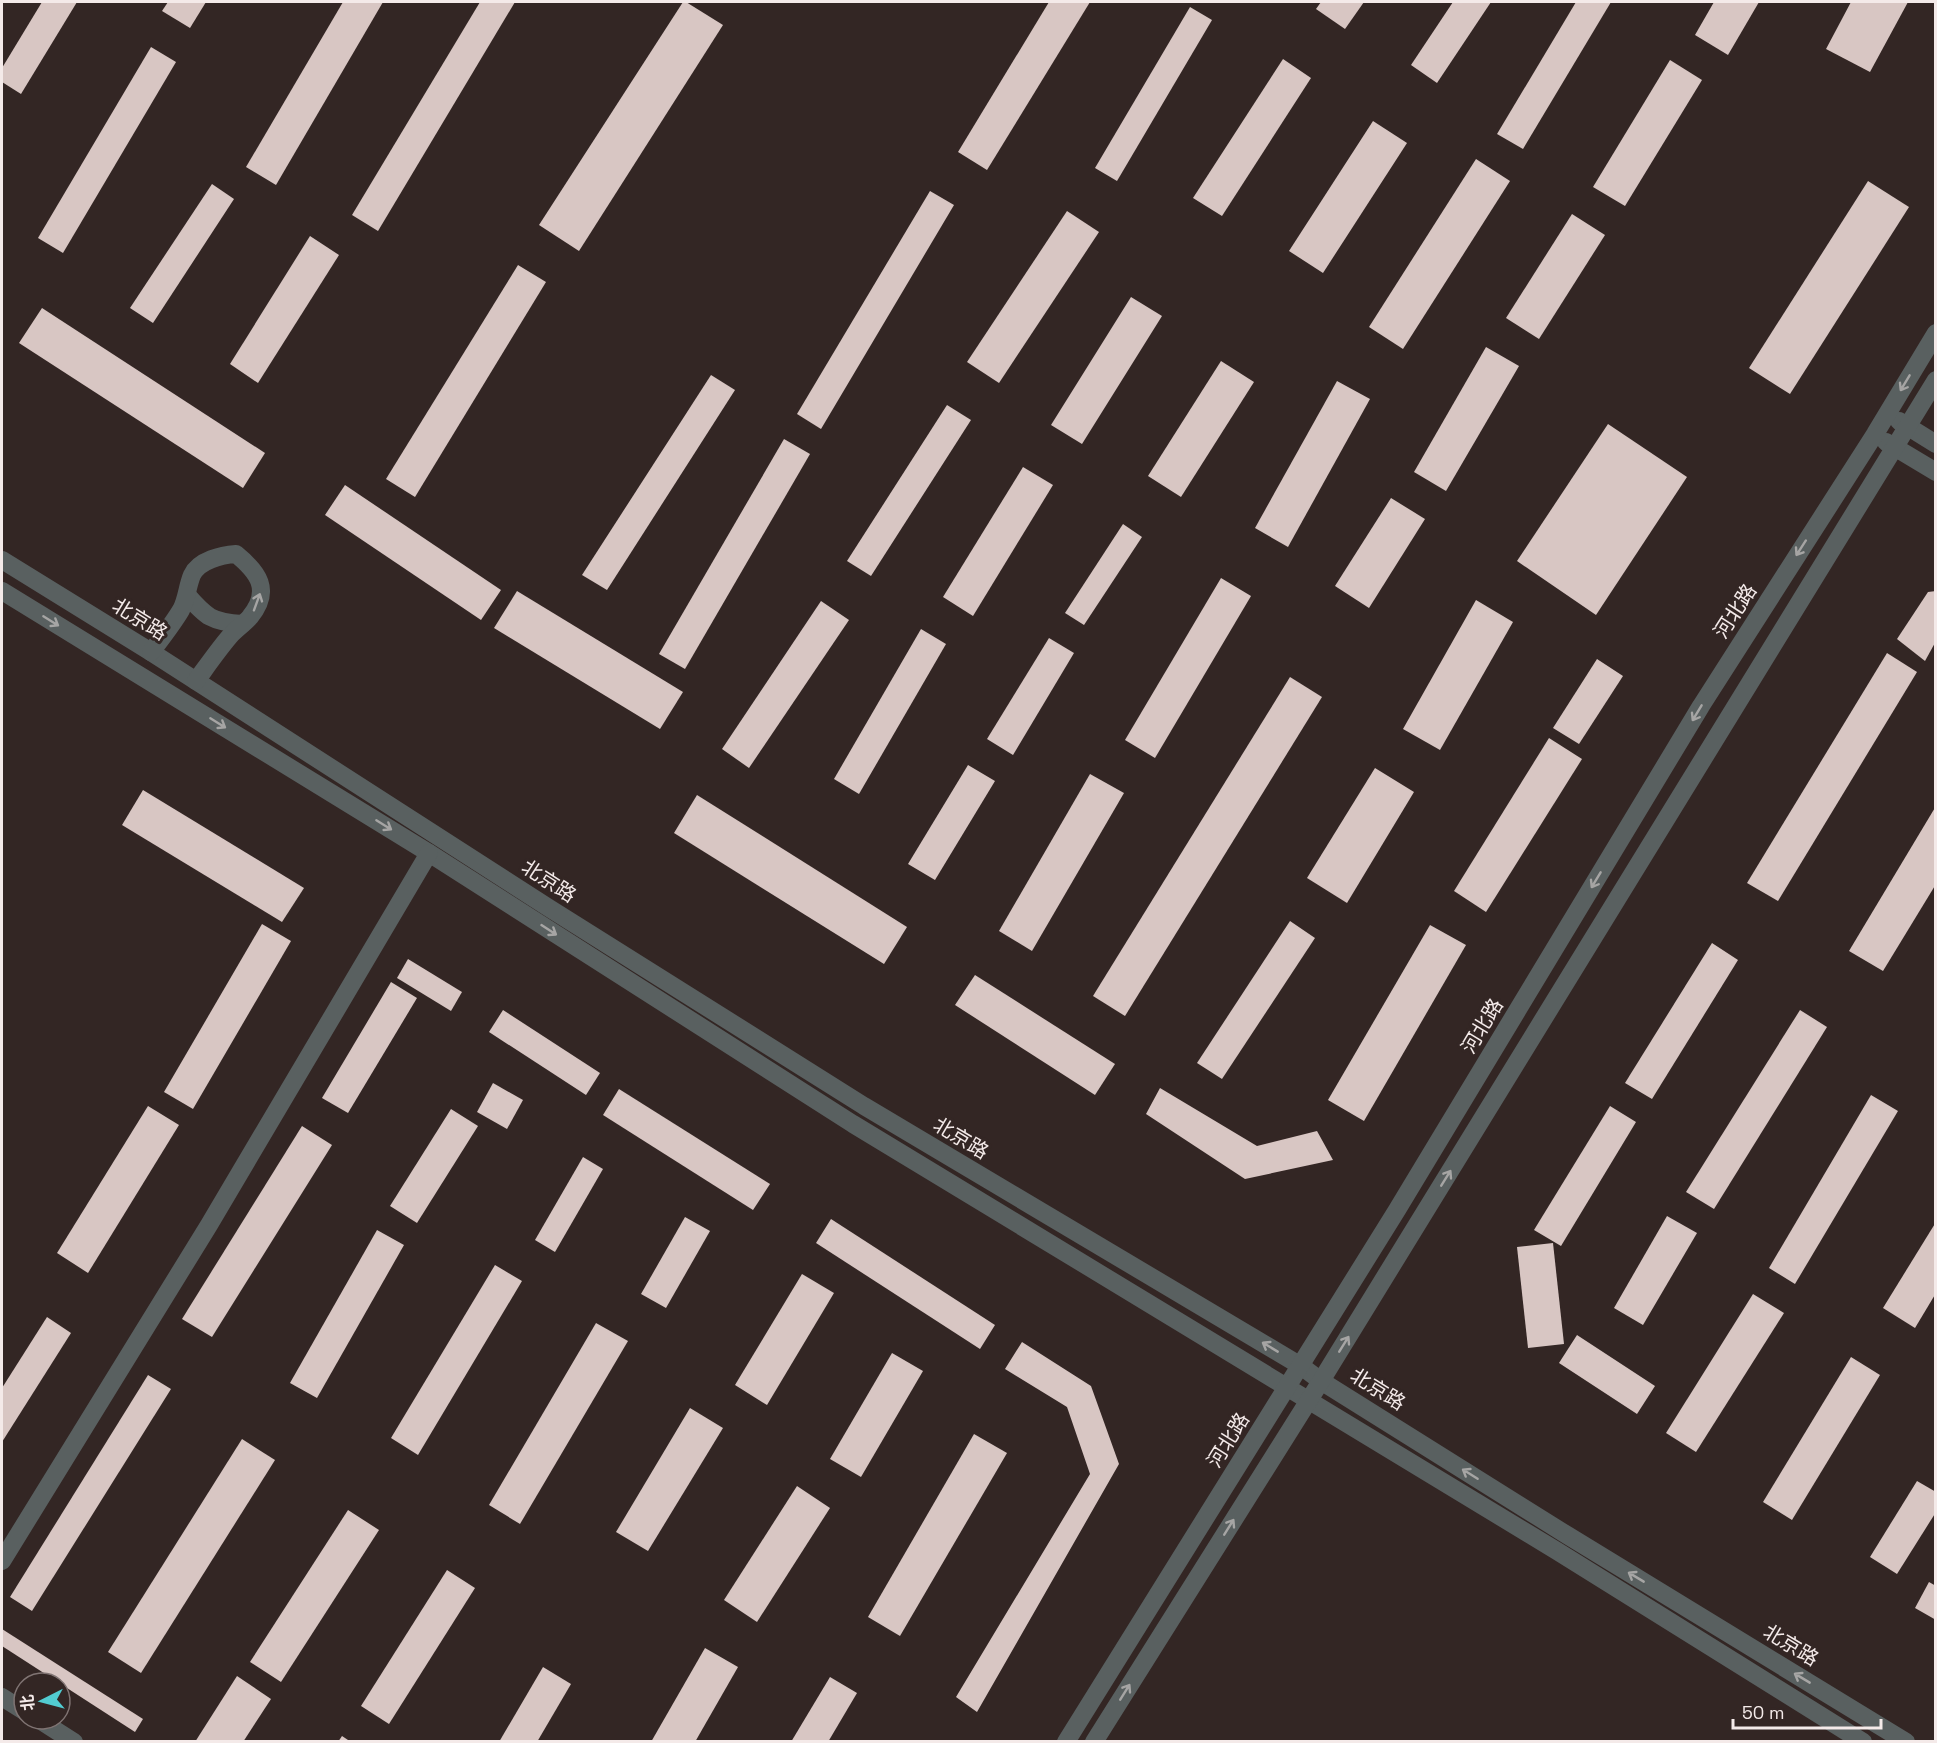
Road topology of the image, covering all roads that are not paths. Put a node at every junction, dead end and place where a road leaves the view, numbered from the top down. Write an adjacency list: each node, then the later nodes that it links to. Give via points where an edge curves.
1 (1935, 333): 3 (street, 河北路, one-way to 3)
2 (1935, 380): 4 (street)
3 (1888, 413): 4 (street); 5 (street, 河北路)
4 (1907, 426): 6 (street); 7 (street)
5 (1875, 434): 7 (street); 16 (street, 河北路, one-way to 16, via 1701,706)
6 (1935, 444)
7 (1895, 448): 8 (street); 17 (street, one-way to 7)
8 (1935, 472)
9 (2, 560): 13 (street, 北京路)
10 (2, 591): 15 (street, 北京路, one-way to 15)
11 (187, 595): 12 (street, via 202,613 221,623); 12 (street, one-way to 11, via 251,616 261,584 253,568 236,554 221,555 193,573); 13 (street)
12 (242, 624): 14 (street)
13 (151, 652): 14 (street, 北京路)
14 (196, 681): 16 (street, 北京路, one-way to 14, via 864,1106)
15 (429, 853): 18 (street, 北京路, one-way to 18, via 853,1124); 20 (street, via 209,1225)
16 (1301, 1366): 17 (street, 北京路); 18 (street, 河北路)
17 (1322, 1381): 19 (street); 26 (street, 北京路, one-way to 17)
18 (1287, 1388): 19 (street, 北京路); 23 (street, 河北路)
19 (1308, 1401): 24 (street, one-way to 19); 25 (street, 北京路)
20 (2, 1561)
21 (57, 1731): 22 (street)
22 (74, 1742)
23 (1066, 1742)
24 (1094, 1742)
25 (1863, 1742)
26 (1906, 1742)

